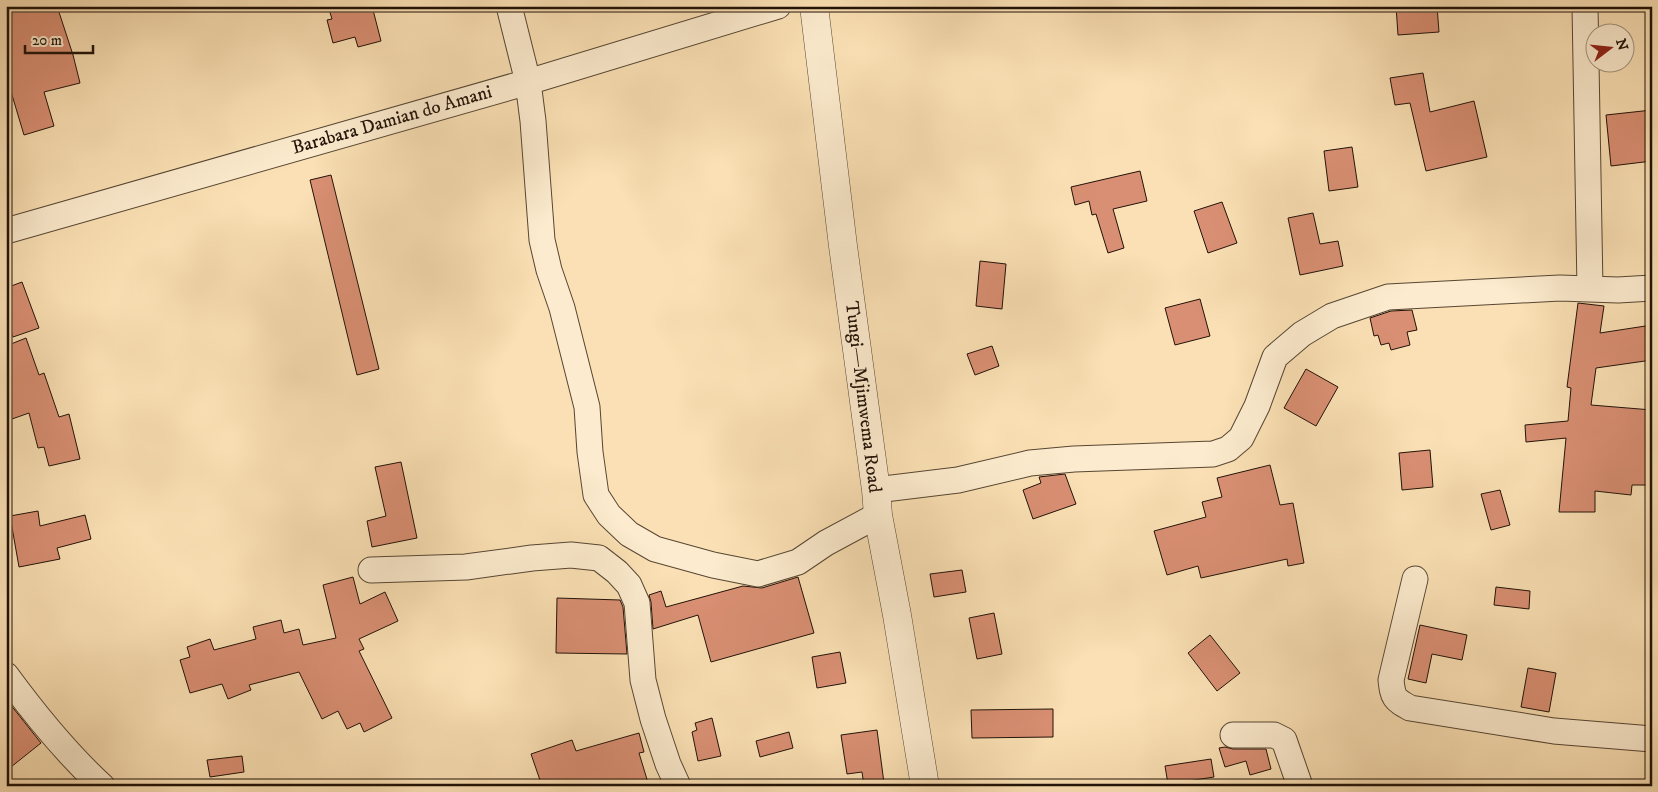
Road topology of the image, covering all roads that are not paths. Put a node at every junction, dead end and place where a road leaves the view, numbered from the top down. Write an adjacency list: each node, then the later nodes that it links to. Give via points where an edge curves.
1 (509, 6): 5 (street)
2 (778, 6): 5 (street, Barabara Damian do Amani)
3 (814, 6): 9 (street, Tungi—Mjimwema Road)
4 (1584, 6): 8 (street)
5 (528, 82): 6 (street, Barabara Damian do Amani); 9 (street, via 542,240 587,407 596,495 609,515 629,534 655,548 758,574 798,562)
6 (6, 232)
7 (1652, 288): 8 (street)
8 (1590, 289): 9 (street, via 1550,288 1388,297 1332,316 1302,334 1275,357 1241,438 1228,449 1212,454 1030,463)
9 (877, 502): 17 (street, Tungi—Mjimwema Road)
10 (371, 570): 16 (street, via 466,567 571,554 599,558 629,586 637,603 643,680 653,719)
11 (1415, 579): 14 (street, via 1391,680 1396,700 1410,708 1554,732)
12 (6, 675): 15 (street, via 75,761)
13 (1233, 735): 18 (street, via 1274,735 1284,740)
14 (1652, 739)
15 (102, 786)
16 (678, 786)
17 (924, 786)
18 (1300, 786)

